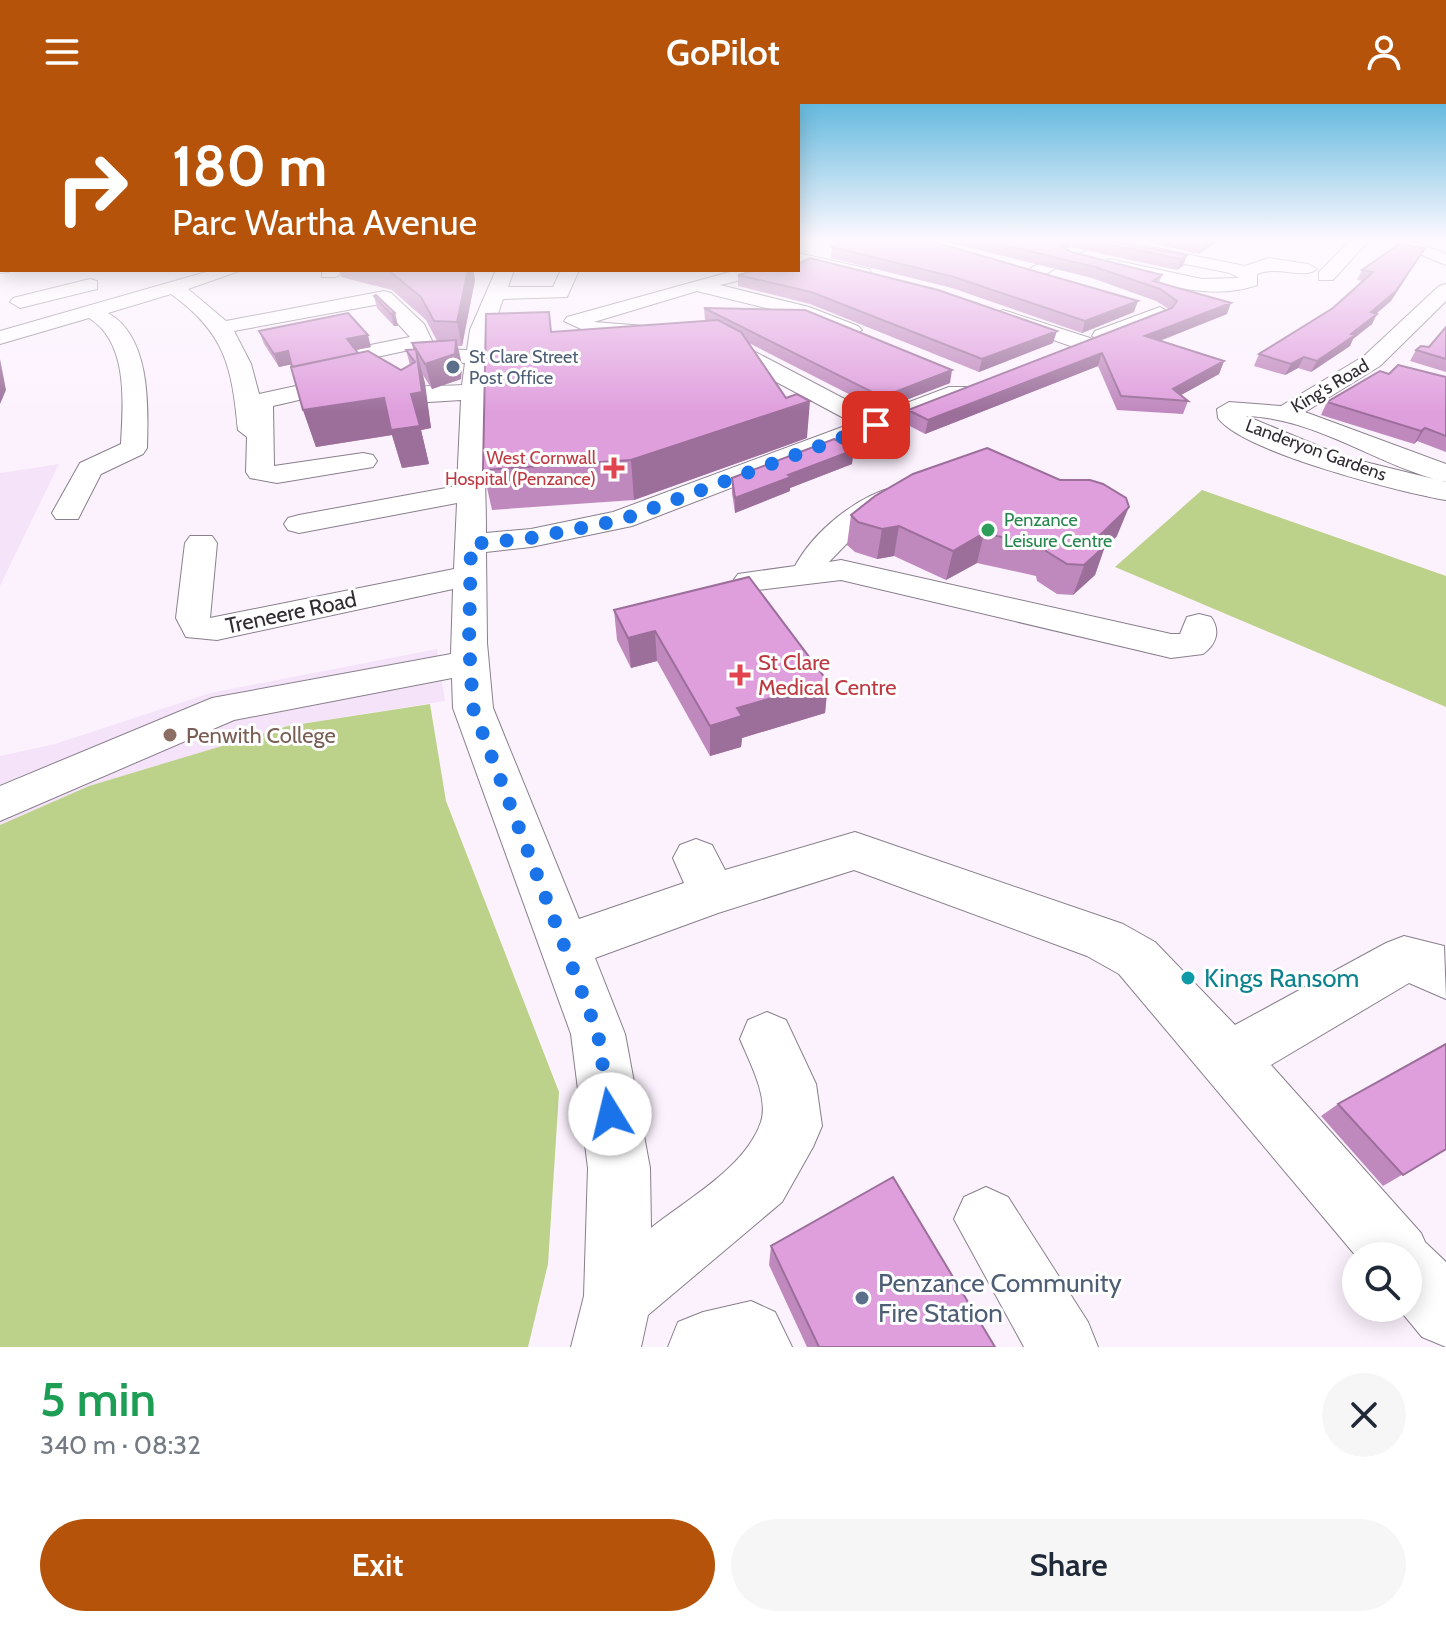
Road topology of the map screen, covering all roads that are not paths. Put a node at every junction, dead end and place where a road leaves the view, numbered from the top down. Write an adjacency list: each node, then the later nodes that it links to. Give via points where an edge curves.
1 (17, 296): 13 (street)
2 (142, 296): 10 (street)
3 (187, 296): 30 (street, via 233,342 245,375)
4 (503, 296): 21 (street)
5 (510, 296): 11 (street)
6 (659, 296): 15 (street, via 565,324)
7 (741, 296): 19 (street, via 802,311)
8 (1440, 296): 23 (street, King's Road)
9 (1150, 308): 20 (street)
10 (91, 311): 17 (street); 36 (street, via 118,336 133,384 134,448 90,469)
11 (538, 311)
12 (988, 311): 20 (street)
13 (0, 320)
14 (239, 333): 18 (street, via 392,303 417,328)
15 (676, 333)
16 (701, 337): 29 (street, via 746,355)
17 (0, 338)
18 (422, 341): 21 (street, via 427,355); 25 (street)
19 (878, 341)
20 (1082, 343): 22 (street)
21 (485, 345): 27 (street)
22 (1049, 356)
23 (1372, 361): 24 (street); 28 (street, King's Road)
24 (1402, 370)
25 (272, 373)
26 (956, 373): 29 (street, via 980,384)
27 (473, 392): 31 (street, via 394,388 261,401 262,474); 35 (street)
28 (1283, 415): 32 (street, Landeryon Gardens); 34 (street, Landeryon Gardens, via 1239,407 1229,413 1241,424 1300,449)
29 (876, 425): 39 (street, via 621,520 531,538)
30 (251, 431)
31 (363, 461)
32 (1446, 474)
33 (917, 484): 40 (street, via 827,541)
34 (1446, 491)
35 (471, 492): 37 (street); 39 (street)
36 (67, 513)
37 (299, 524)
38 (201, 543): 39 (street, Treneere Road, via 193,618 199,629 217,629)
39 (471, 560): 43 (street)
40 (807, 574): 41 (street); 42 (street, via 841,570 882,577 1171,646 1197,641)
41 (750, 581)
42 (1199, 625)
43 (470, 663): 44 (street, via 226,708); 45 (street, via 473,708)
44 (0, 804)
45 (564, 947): 48 (street, via 705,876 855,851 1105,940 1137,958); 53 (street, via 598,1034 619,1168)
46 (1446, 975): 48 (street, via 1426,962 1404,959)
47 (767, 1039): 53 (street, via 787,1084 792,1126 760,1180)
48 (1229, 1059): 50 (street)
49 (986, 1219): 56 (street)
50 (1386, 1242)
51 (1422, 1285): 52 (street)
52 (1446, 1313)
53 (612, 1321)
54 (703, 1347): 55 (street, via 751,1336)
55 (757, 1347)
56 (1063, 1347)

